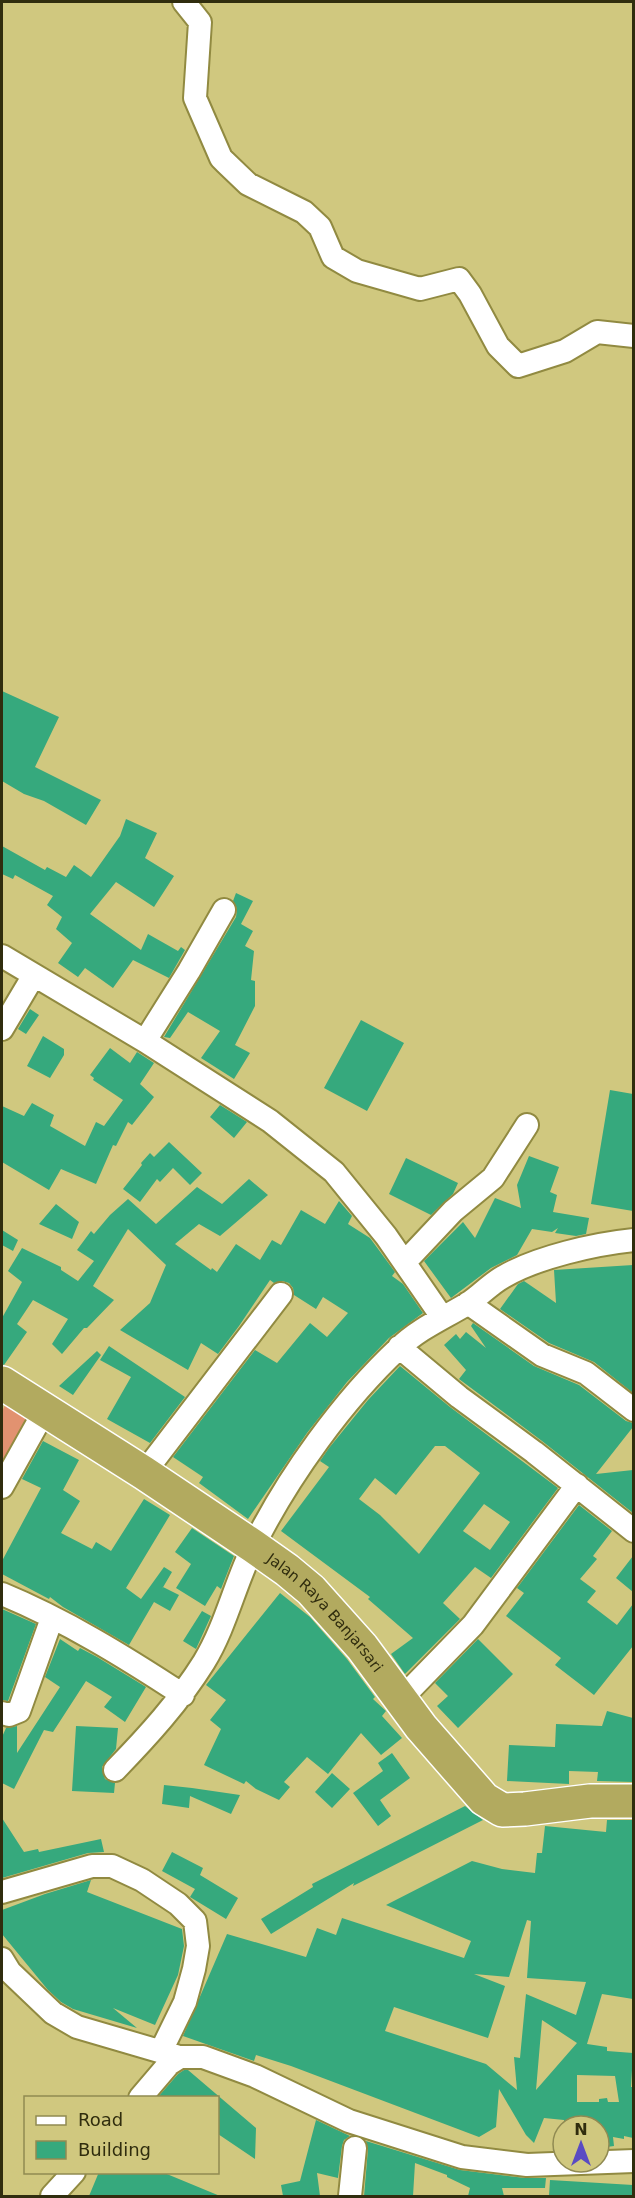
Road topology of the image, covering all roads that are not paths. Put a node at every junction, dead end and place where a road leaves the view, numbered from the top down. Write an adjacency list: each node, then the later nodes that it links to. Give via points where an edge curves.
1 (184, 2): 2 (street, via 200,22 195,98 221,158 248,184 304,212 320,227 333,257 357,271 420,289 459,279 498,346 518,366 565,351 597,332)
2 (633, 336)
3 (224, 910): 7 (street)
4 (2, 956): 5 (street)
5 (34, 975): 6 (street); 7 (street)
6 (2, 1029)
7 (145, 1041): 10 (street, via 270,1121 334,1172)
8 (527, 1125): 10 (street, via 493,1178 453,1211)
9 (633, 1240): 12 (street, via 598,1244 541,1261 503,1276)
10 (405, 1262): 13 (street)
11 (281, 1294): 18 (street)
12 (468, 1303): 13 (street); 17 (street, via 542,1355 586,1373)
13 (441, 1317): 14 (street)
14 (399, 1347): 19 (street, via 475,1410); 22 (street, via 319,1440)
15 (2, 1383): 16 (highway, Jalan Raya Banjarsari)
16 (45, 1410): 18 (highway, Jalan Raya Banjarsari); 20 (street)
17 (633, 1410)
18 (144, 1473): 22 (highway, Jalan Raya Banjarsari)
19 (577, 1485): 21 (street); 26 (street, via 473,1625)
20 (2, 1487)
21 (633, 1531)
22 (253, 1546): 25 (street, via 214,1642); 26 (highway, Jalan Raya Banjarsari, via 287,1570 327,1607)
23 (2, 1594): 24 (street)
24 (52, 1617): 25 (street); 27 (street, via 19,1711)
25 (183, 1695): 28 (street)
26 (401, 1699): 29 (highway, Jalan Raya Banjarsari, via 471,1786 502,1810)
27 (2, 1713)
28 (115, 1770)
29 (633, 1801)
30 (2, 1893): 32 (street, via 92,1866 112,1866 178,1904 195,1921 198,1947)
31 (2, 1959): 32 (street, via 10,1972 53,2013 77,2028)
32 (170, 2054): 33 (street, via 169,2064); 35 (street, via 203,2057 255,2076 349,2121 462,2157 527,2165)
33 (141, 2096)
34 (355, 2148): 38 (street)
35 (633, 2161)
36 (72, 2174): 37 (street)
37 (52, 2196)
38 (350, 2196)

